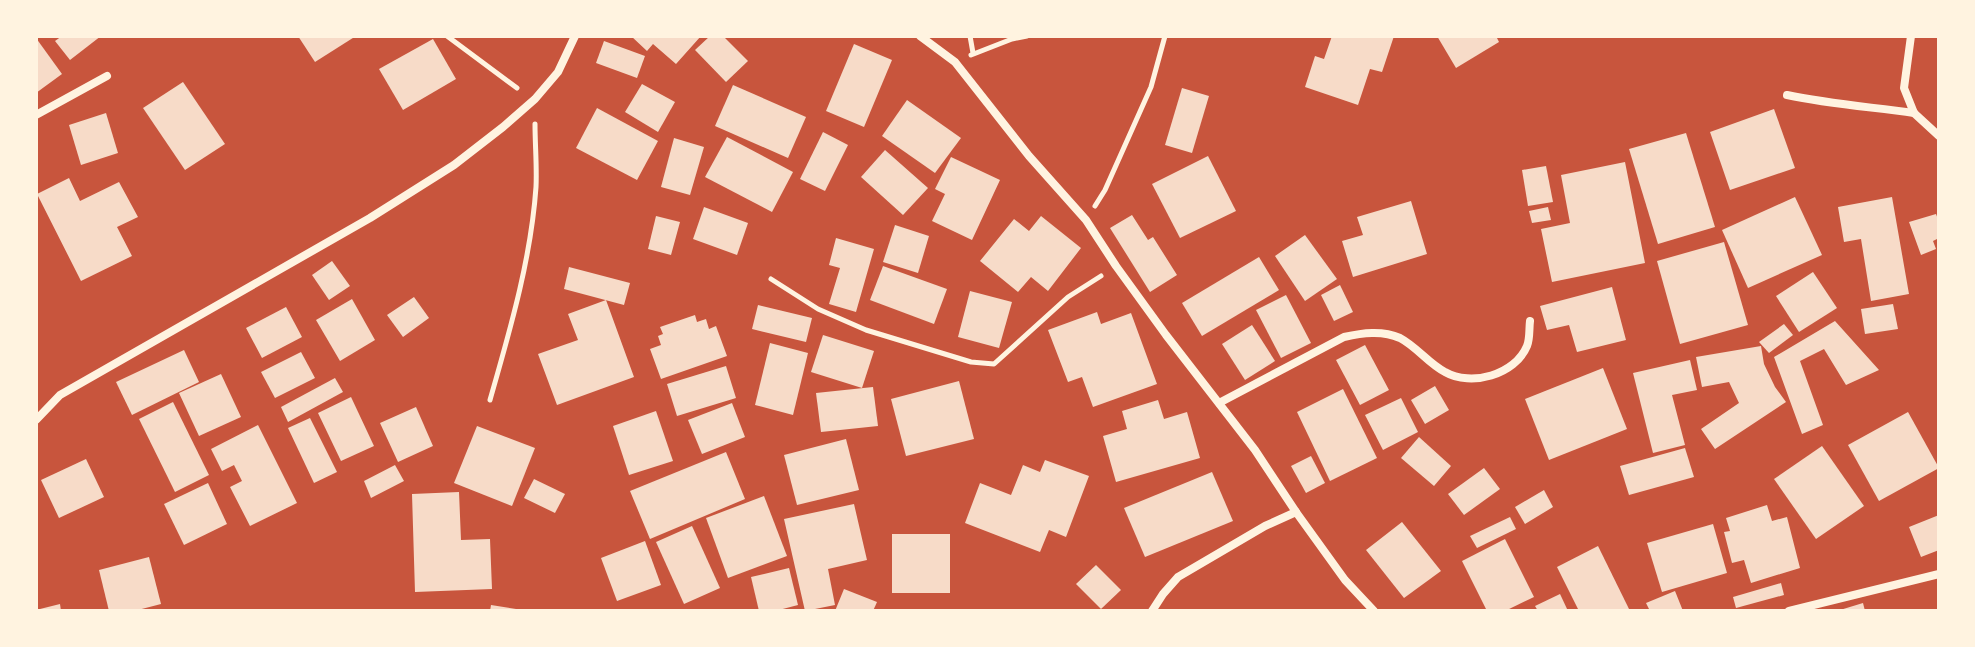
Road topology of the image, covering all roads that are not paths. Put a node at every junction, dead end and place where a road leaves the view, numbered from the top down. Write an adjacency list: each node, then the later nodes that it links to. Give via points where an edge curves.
1 (575, 36): 11 (street, via 558,72 535,99 454,165 60,395)
2 (920, 36): 10 (street, via 955,62 1086,220)
3 (1911, 36): 6 (street, via 1904,88)
4 (107, 76): 7 (street)
5 (1787, 95): 6 (street)
6 (1914, 113): 8 (street)
7 (36, 115)
8 (1939, 136)
9 (1530, 321): 10 (street, via 1528,345 1493,376 1445,373 1399,338 1361,333)
10 (1219, 403): 12 (street)
11 (36, 420)
12 (1296, 512): 14 (street, via 1178,577); 15 (street)
13 (1939, 574): 16 (street)
14 (1152, 611)
15 (1374, 611)
16 (1789, 611)

